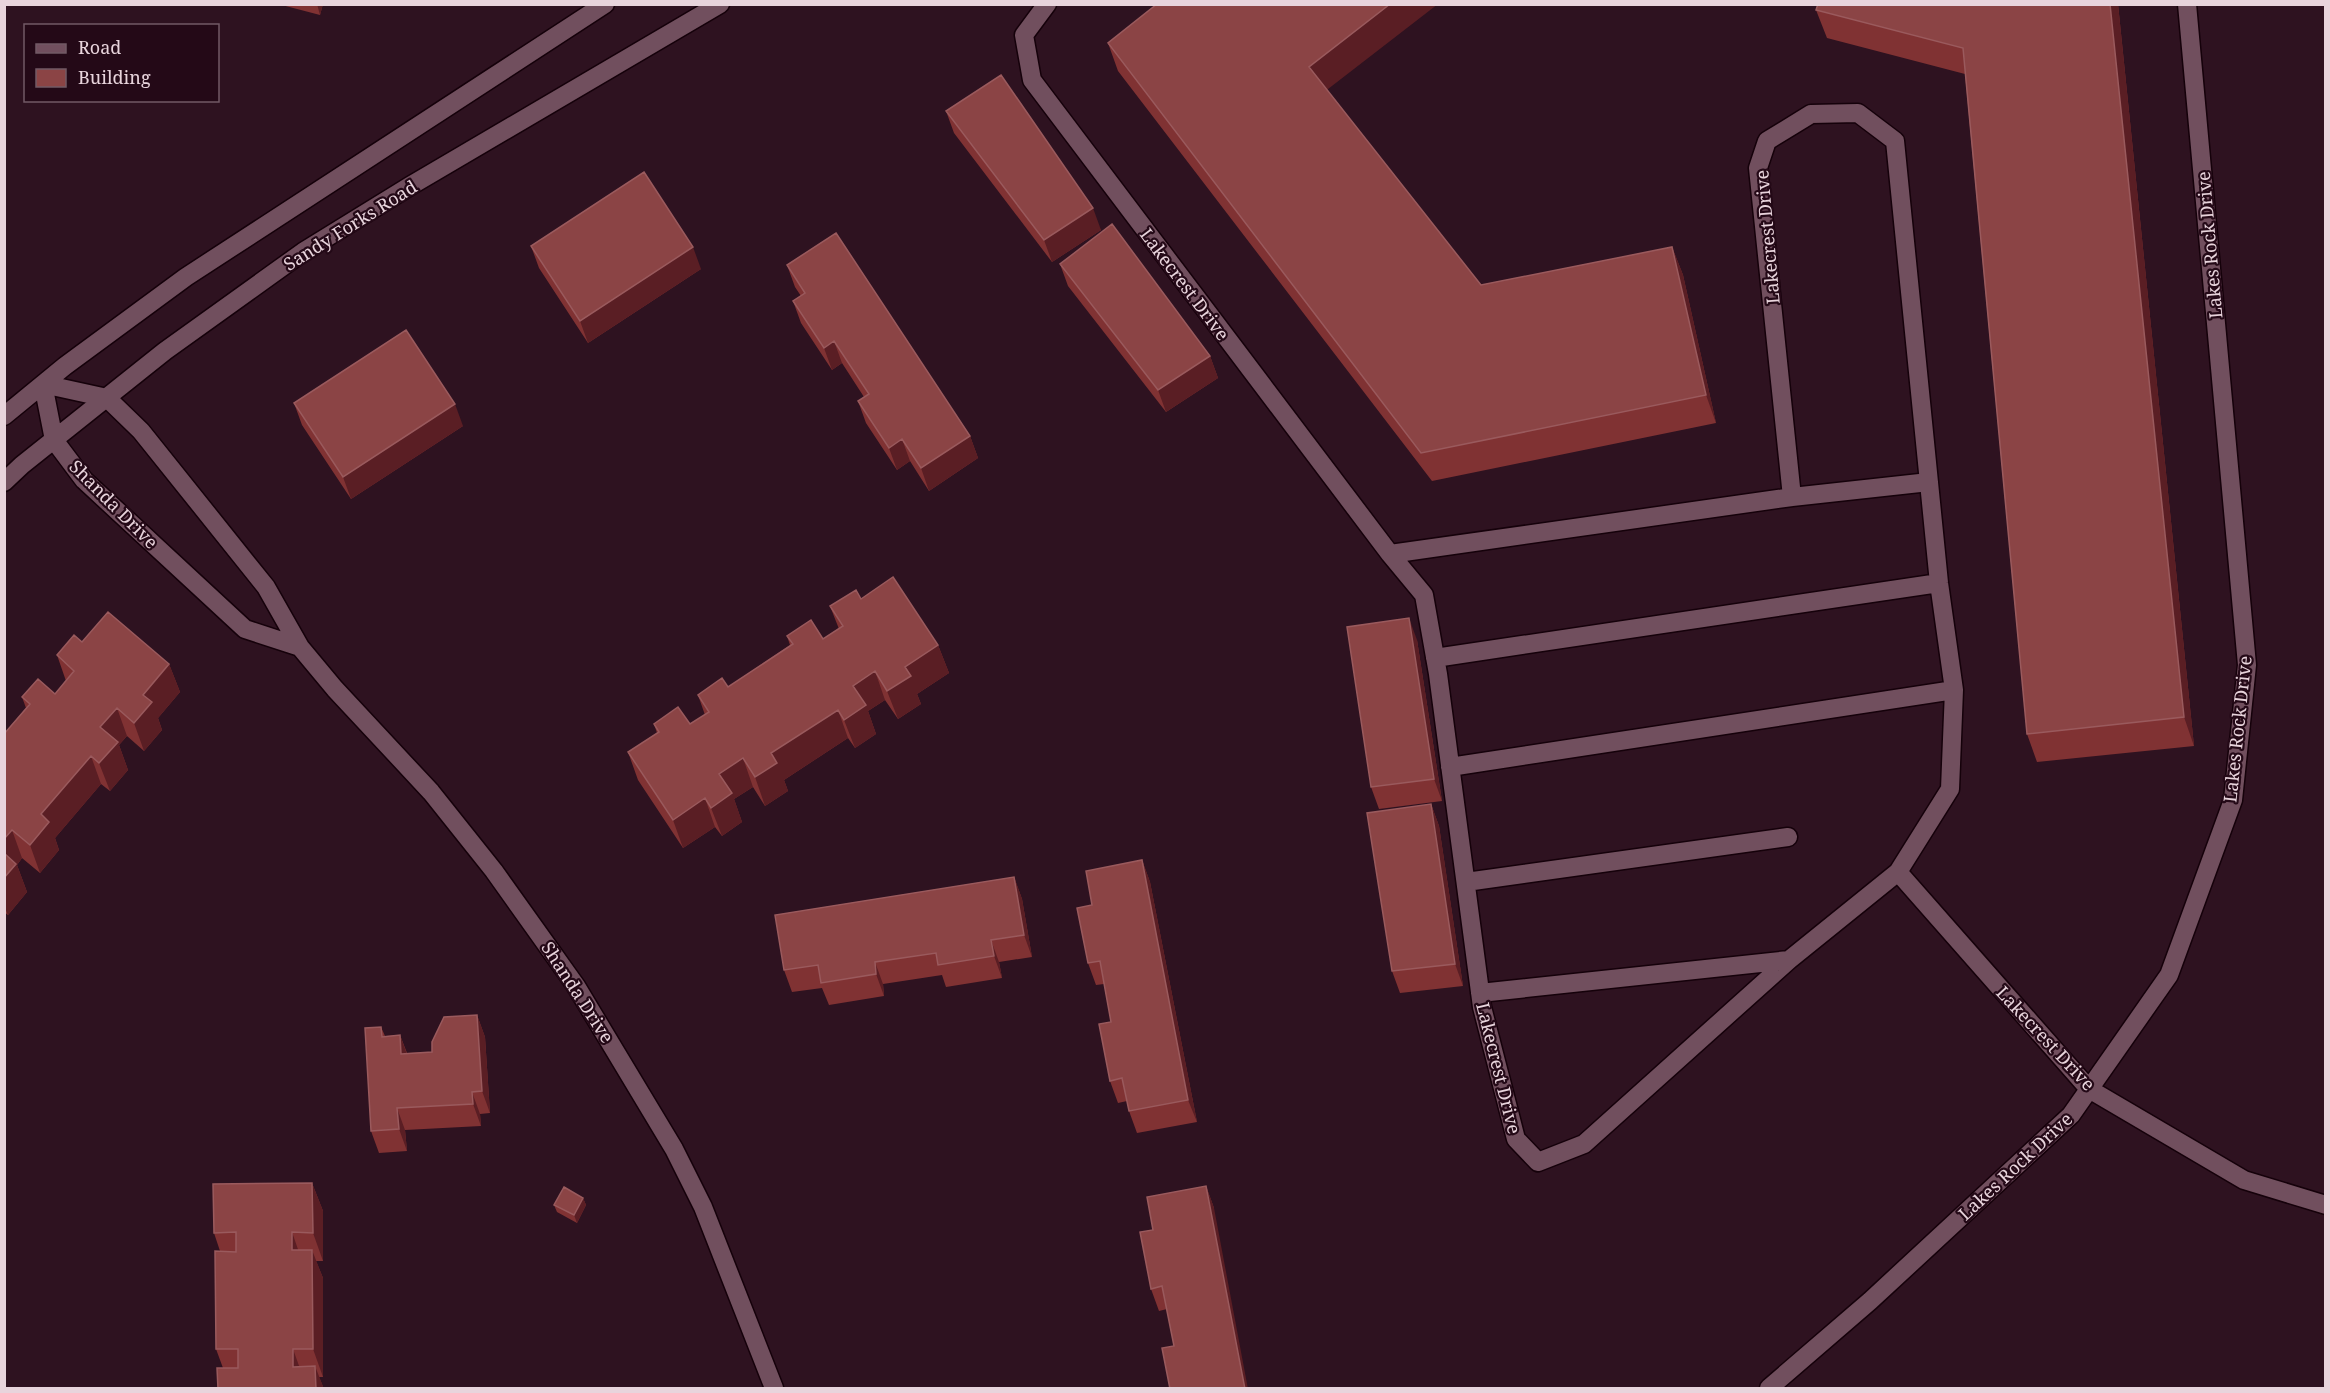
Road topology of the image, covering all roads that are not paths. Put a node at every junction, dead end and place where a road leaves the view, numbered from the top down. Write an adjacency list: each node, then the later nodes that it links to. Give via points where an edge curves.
1 (605, 4): 5 (street, via 186,277)
2 (720, 4): 6 (street, Sandy Forks Road, via 303,252 165,351)
3 (1047, 4): 12 (street, Lakecrest Drive, via 1024,34 1032,80)
4 (2187, 4): 23 (street, Lakes Rock Drive, via 2247,665 2233,800 2169,975)
5 (43, 384): 6 (street); 7 (street); 8 (street, Shanda Drive)
6 (107, 398): 8 (street, Sandy Forks Road); 14 (street, Shanda Drive, via 141,432 266,587)
7 (4, 416)
8 (54, 440): 9 (street, Sandy Forks Road); 14 (street, Shanda Drive, via 84,480 245,629)
9 (4, 482)
10 (1929, 482): 11 (street); 11 (street, Lakecrest Drive, via 1895,141 1858,113 1811,114 1767,141 1758,168); 13 (street, Lakecrest Drive)
11 (1792, 497): 12 (street)
12 (1390, 554): 15 (street, Lakecrest Drive, via 1424,595)
13 (1939, 584): 15 (street); 16 (street, Lakecrest Drive)
14 (300, 647): 25 (street, Shanda Drive, via 431,792 494,871 576,986 679,1158 703,1207)
15 (1435, 658): 17 (street, Lakecrest Drive)
16 (1954, 690): 17 (street); 19 (street, Lakecrest Drive, via 1950,789)
17 (1450, 767): 20 (street, Lakecrest Drive)
18 (1788, 837): 20 (street)
19 (1898, 872): 21 (street, Lakecrest Drive); 23 (street, Lakecrest Drive)
20 (1466, 882): 22 (street, Lakecrest Drive)
21 (1789, 960): 22 (street); 22 (street, Lakecrest Drive, via 1584,1144 1538,1162 1516,1139)
22 (1480, 993)
23 (2089, 1089): 24 (street, Lakecrest Drive, via 2244,1180); 26 (street, Lakes Rock Drive, via 2071,1115)
24 (2325, 1204)
25 (774, 1389)
26 (1769, 1389)

